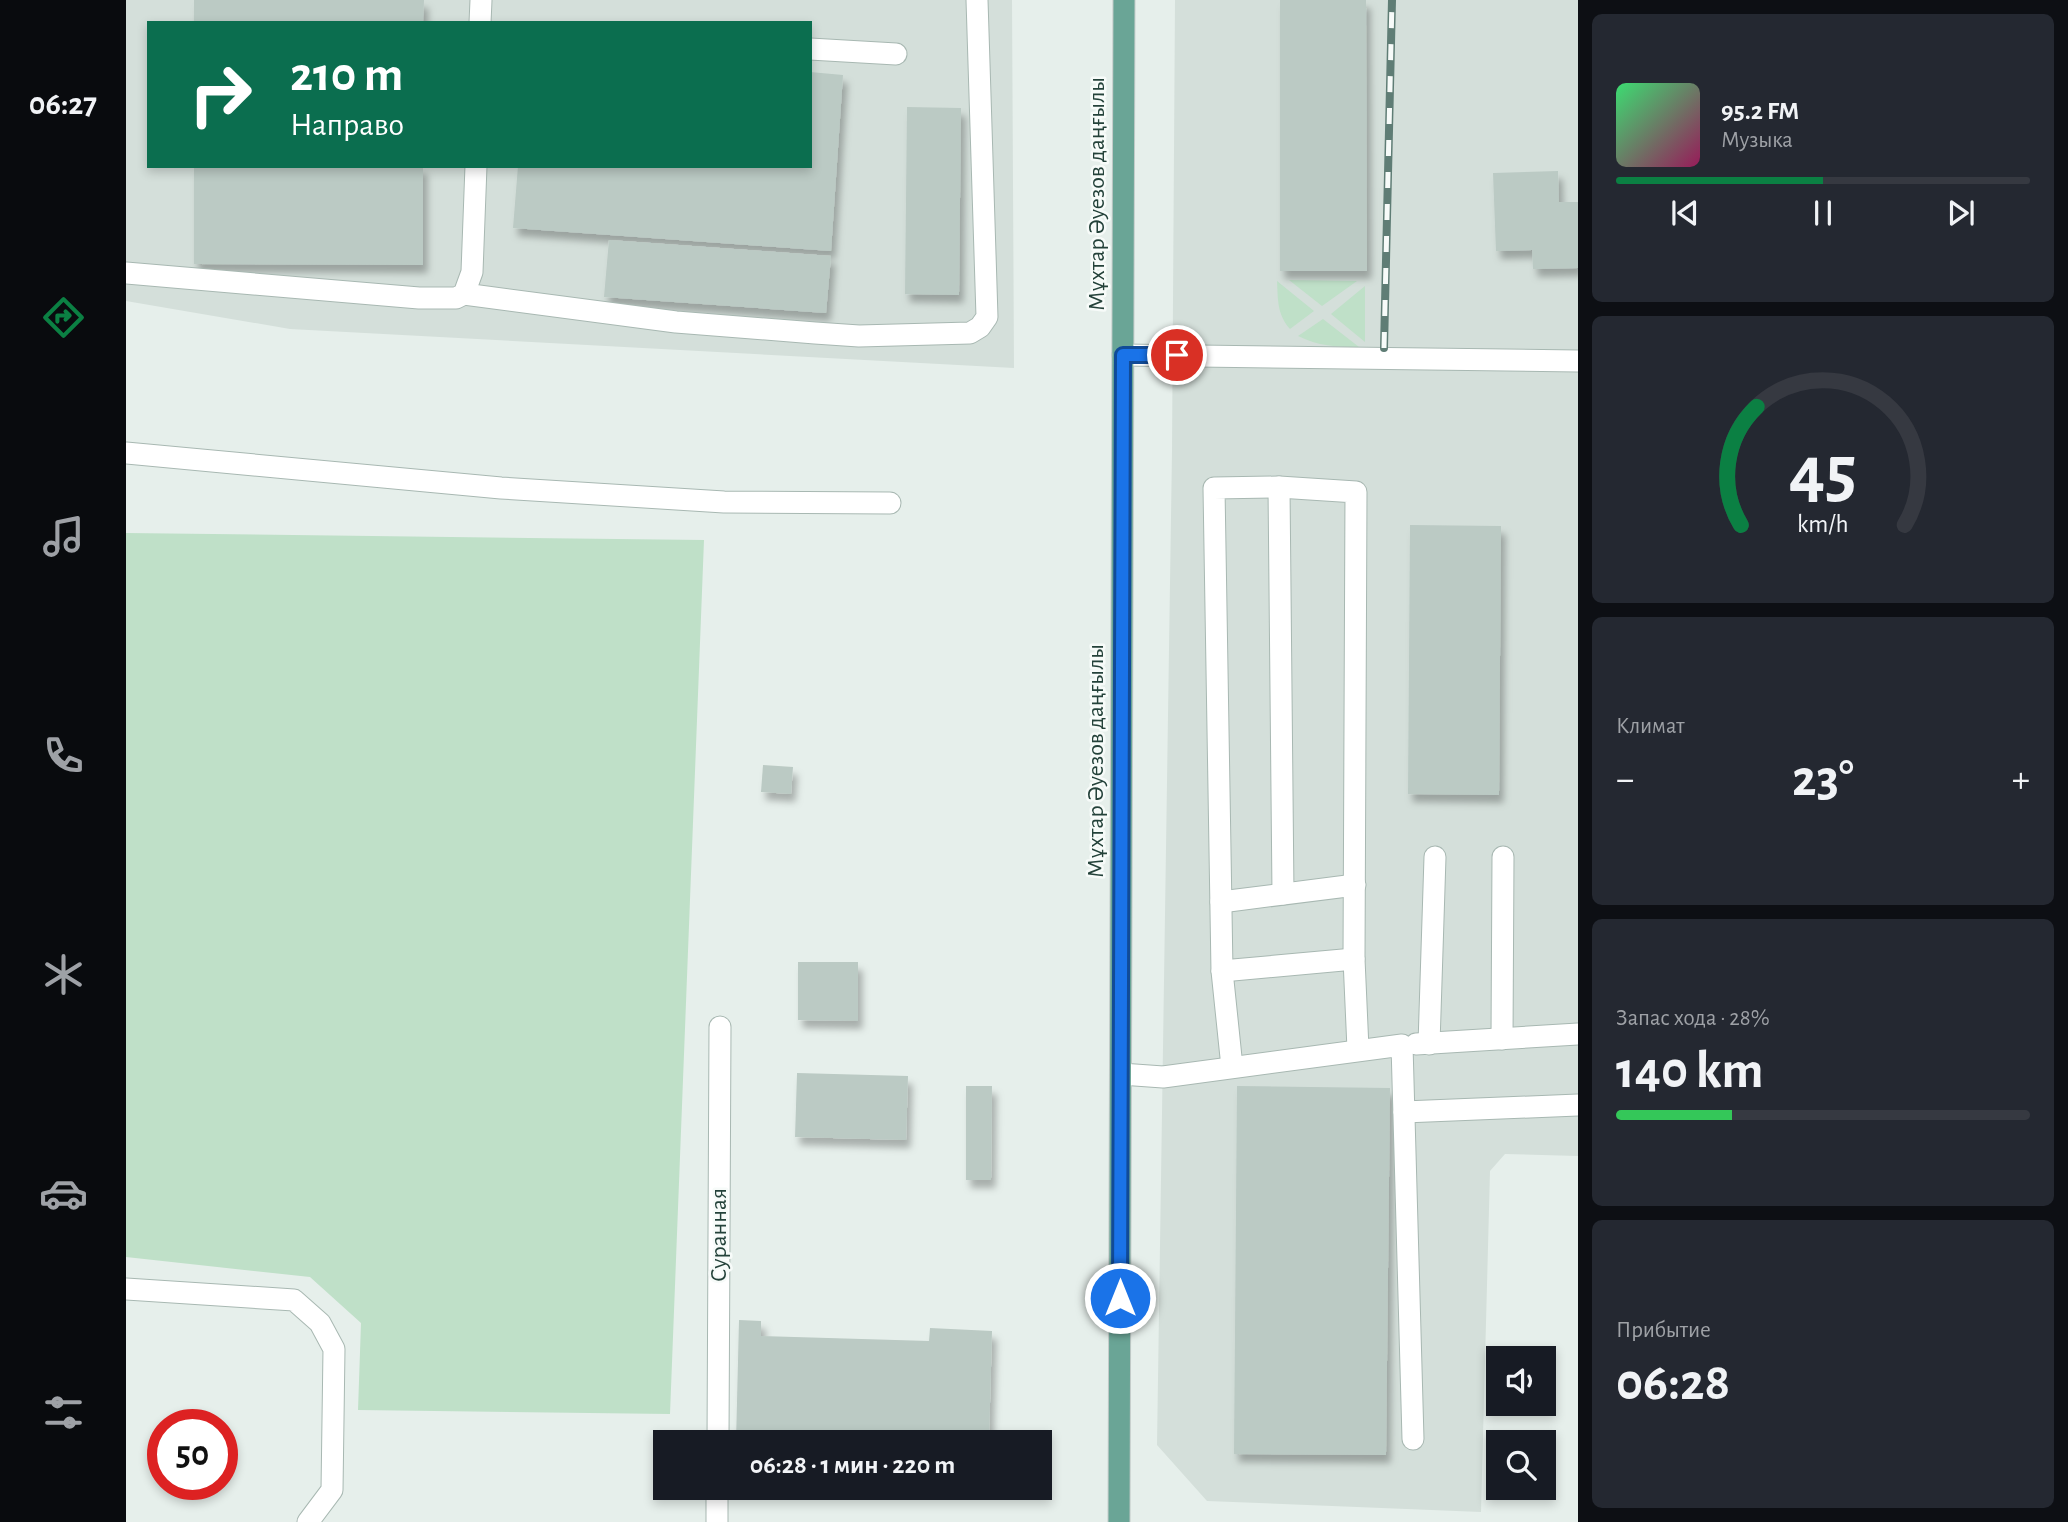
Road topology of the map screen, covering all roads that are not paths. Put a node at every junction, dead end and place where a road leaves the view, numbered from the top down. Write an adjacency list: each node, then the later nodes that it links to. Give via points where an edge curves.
1 (481, 0): 4 (street)
2 (977, 0): 9 (street, via 987,317 980,327 970,332 859,336 676,322)
3 (1124, 0): 10 (main road, Мұхтар Әуезов даңғылы)
4 (480, 21)
5 (812, 49): 6 (street)
6 (896, 54)
7 (476, 168): 9 (street, via 472,272)
8 (126, 273): 9 (street, via 419,298)
9 (464, 294)
10 (1123, 355): 11 (street); 29 (main road, Мұхтар Әуезов даңғылы)
11 (1578, 361)
12 (126, 453): 14 (street, via 500,488 724,502)
13 (1279, 487): 17 (street, via 1356,492); 18 (street); 19 (street, via 1214,488)
14 (890, 503)
15 (1435, 857): 25 (street)
16 (1503, 858): 24 (street)
17 (1355, 885): 18 (street); 20 (street)
18 (1283, 894): 19 (street)
19 (1221, 902): 21 (street)
20 (1354, 959): 21 (street); 27 (street)
21 (1222, 971): 28 (street)
22 (720, 1027): 33 (street, Суранная)
23 (1578, 1034): 24 (street)
24 (1503, 1039): 25 (street)
25 (1429, 1044): 26 (street)
26 (1402, 1045): 27 (street); 31 (street)
27 (1358, 1049): 28 (street)
28 (1232, 1067): 29 (street, via 1163,1077)
29 (1121, 1074): 38 (main road, Мұхтар Әуезов даңғылы)
30 (1578, 1105): 31 (street)
31 (1404, 1112): 34 (street)
32 (126, 1289): 36 (street, via 294,1300 320,1323 334,1349 332,1490)
33 (718, 1430)
34 (1413, 1439)
35 (717, 1500): 37 (street)
36 (308, 1522)
37 (717, 1522)
38 (1119, 1522)

